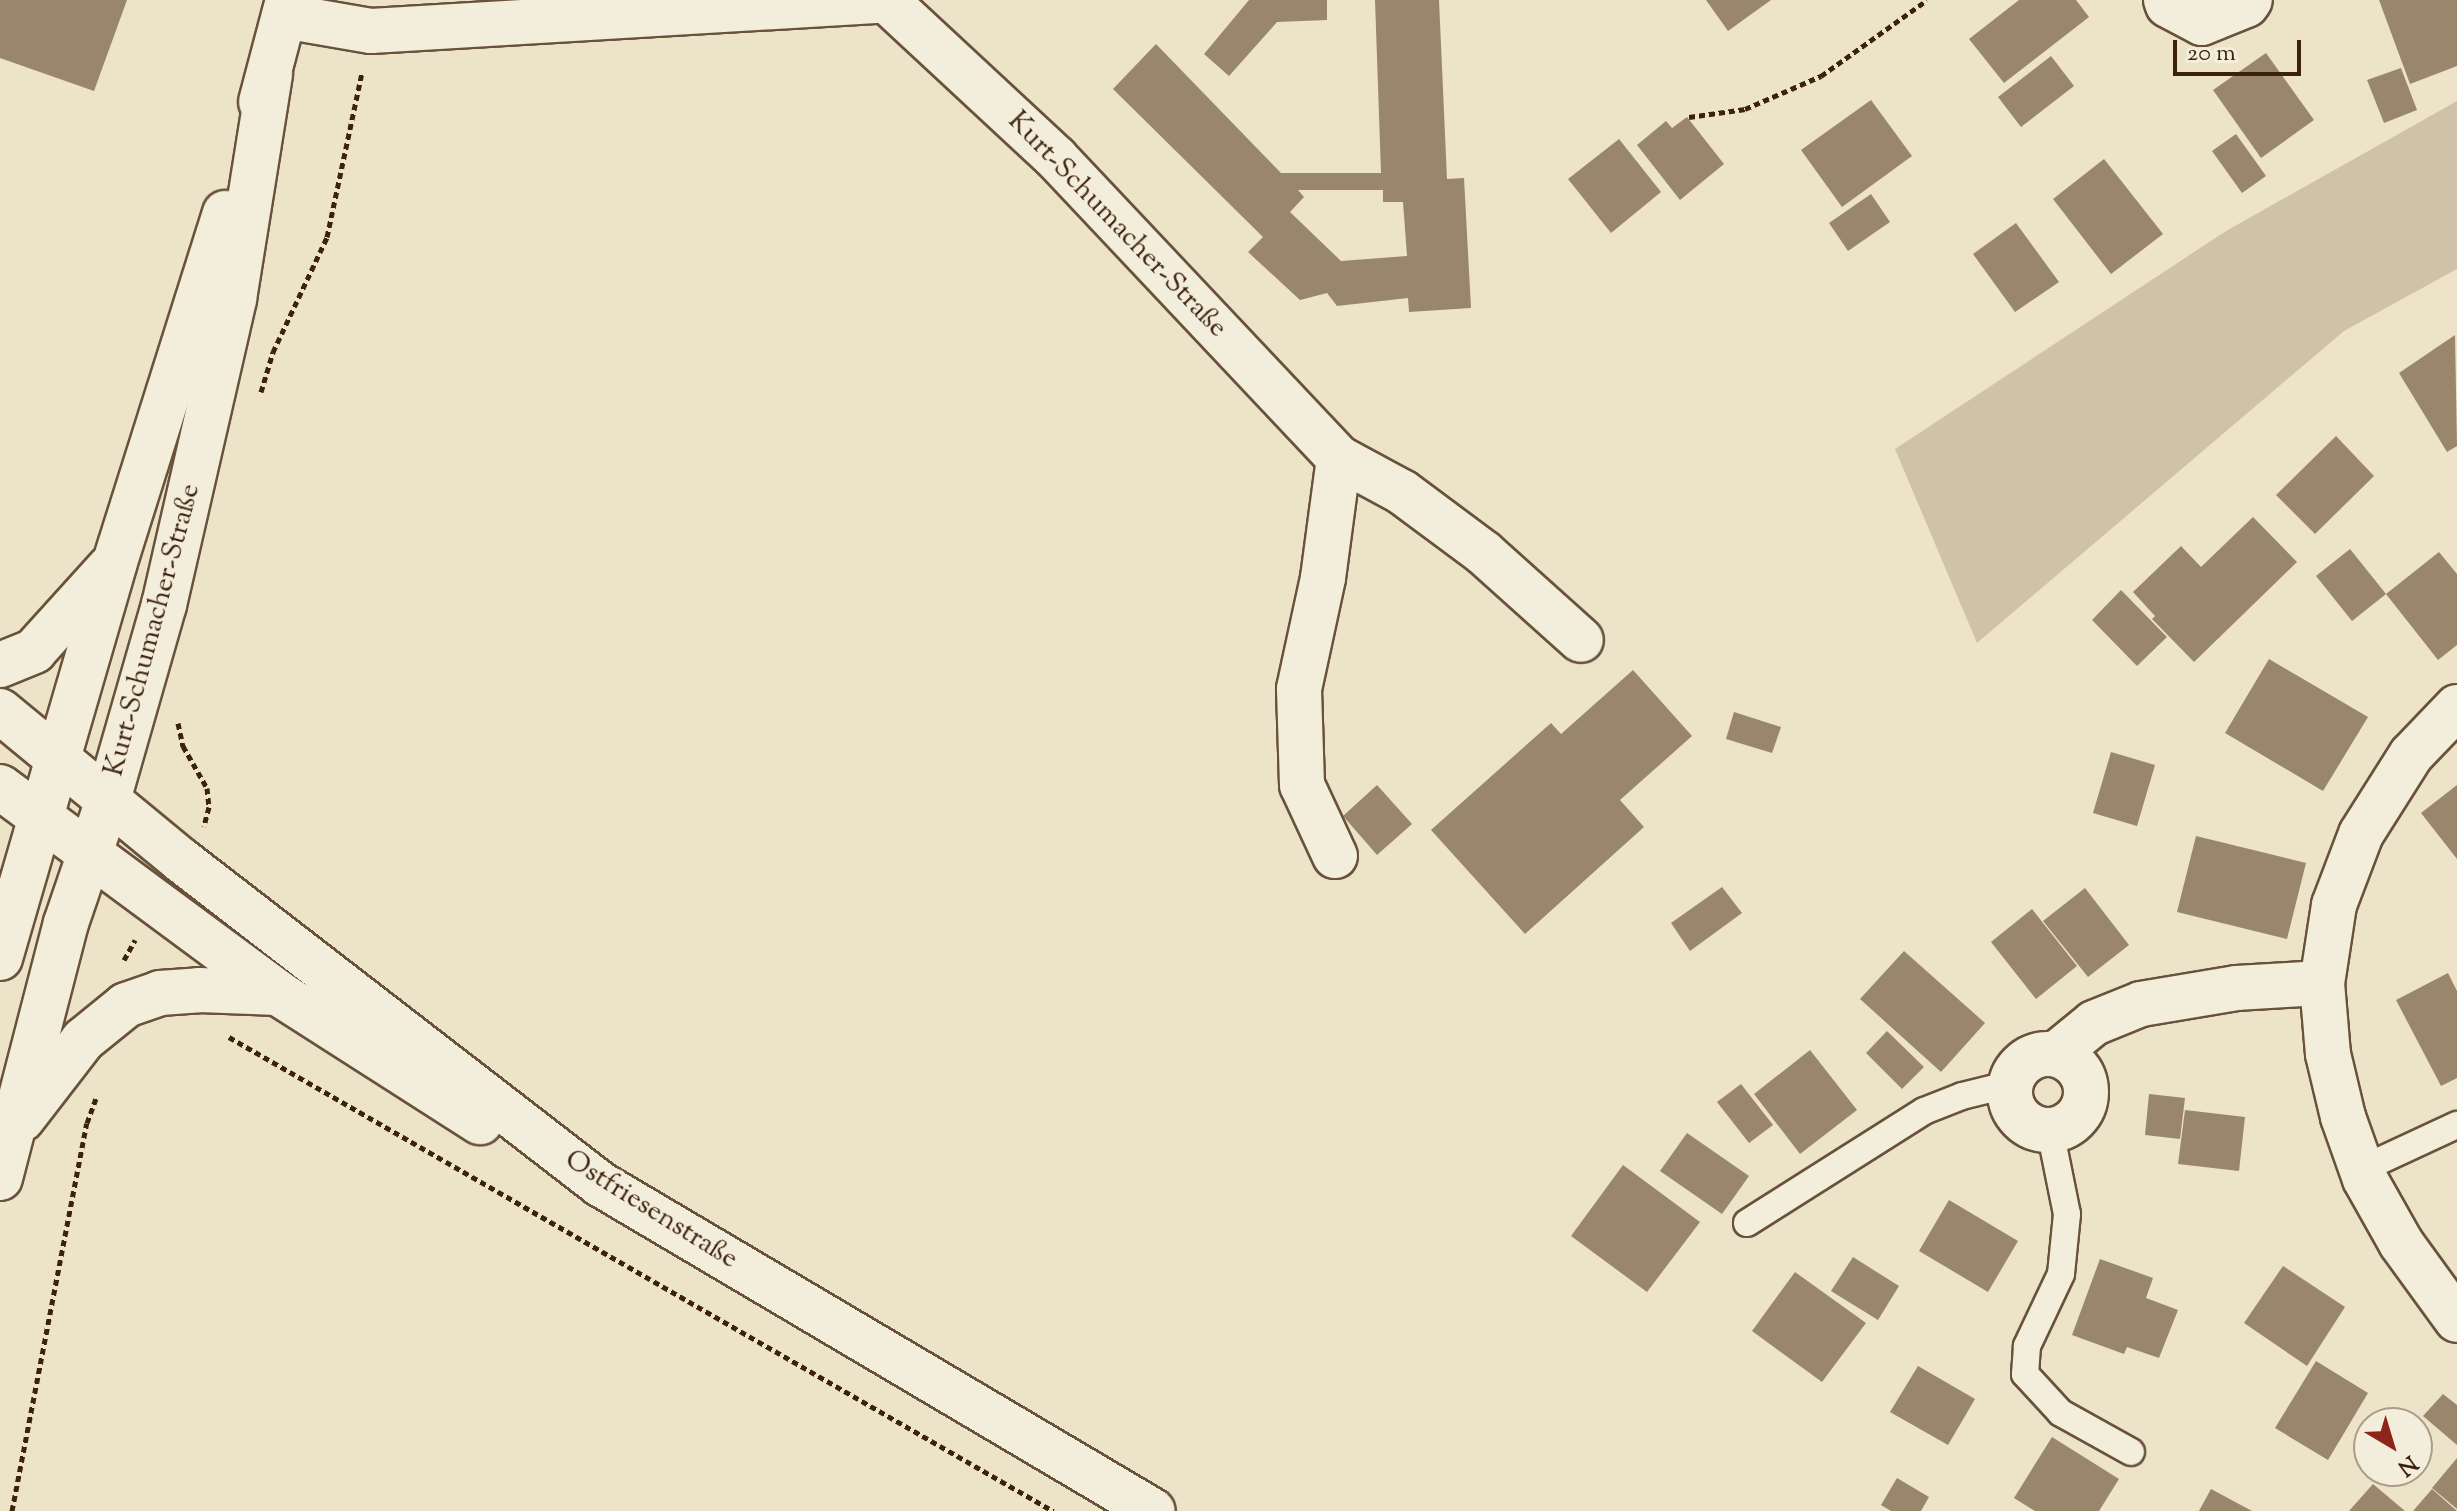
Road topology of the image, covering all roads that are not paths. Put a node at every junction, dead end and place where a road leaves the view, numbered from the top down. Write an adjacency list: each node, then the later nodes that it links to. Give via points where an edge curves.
1 (886, 0): 2 (street, Kurt-Schumacher-Straße); 5 (street, Kurt-Schumacher-Straße, via 371,31); 7 (street, Kurt-Schumacher-Straße, via 1056,158)
2 (892, 0)
3 (2166, 0): 4 (street, via 2202,23)
4 (2250, 0)
5 (286, 8): 6 (street, Kurt-Schumacher-Straße)
6 (270, 74): 8 (street, Kurt-Schumacher-Straße); 15 (street, Kurt-Schumacher-Straße, via 234,299 164,605)
7 (1339, 458): 9 (street, Kurt-Schumacher-Straße, via 1402,492 1484,553); 18 (street, via 1323,578 1299,689 1302,785)
8 (115, 562): 10 (street, via 34,651); 13 (street, Kurt-Schumacher-Straße)
9 (1581, 640)
10 (0, 665)
11 (2457, 707): 20 (street, via 2411,755 2361,834 2334,905)
12 (0, 711): 13 (street, Ostfriesenstraße)
13 (59, 760): 15 (street, Ostfriesenstraße); 16 (street, Kurt-Schumacher-Straße)
14 (0, 787): 16 (street)
15 (108, 800): 17 (street, Kurt-Schumacher-Straße); 29 (street, Ostfriesenstraße)
16 (40, 816): 17 (street); 19 (street, Kurt-Schumacher-Straße)
17 (90, 853): 21 (street); 26 (street, Kurt-Schumacher-Straße, via 66,923)
18 (1335, 856)
19 (3, 930)
20 (2322, 983): 22 (street, via 2237,988 2141,1004 2094,1023); 27 (street, via 2328,1054)
21 (278, 993): 26 (street, via 160,993 126,1005 83,1040); 29 (street, via 467,1115)
22 (2056, 1054): 23 (street, via 2032,1057); 25 (street, via 2077,1066 2087,1088 2086,1101 2073,1121)
23 (2011, 1084): 25 (street, via 2019,1117); 30 (lane, via 1924,1111)
24 (2457, 1125): 27 (lane)
25 (2050, 1130): 32 (lane, via 2067,1214 2061,1274 2027,1346 2025,1374 2061,1413)
26 (11, 1134): 28 (street, Kurt-Schumacher-Straße)
27 (2362, 1169): 31 (street, via 2401,1243)
28 (0, 1178)
29 (600, 1184): 33 (street, Ostfriesenstraße)
30 (1747, 1223)
31 (2457, 1320)
32 (2131, 1452)
33 (1153, 1511)

